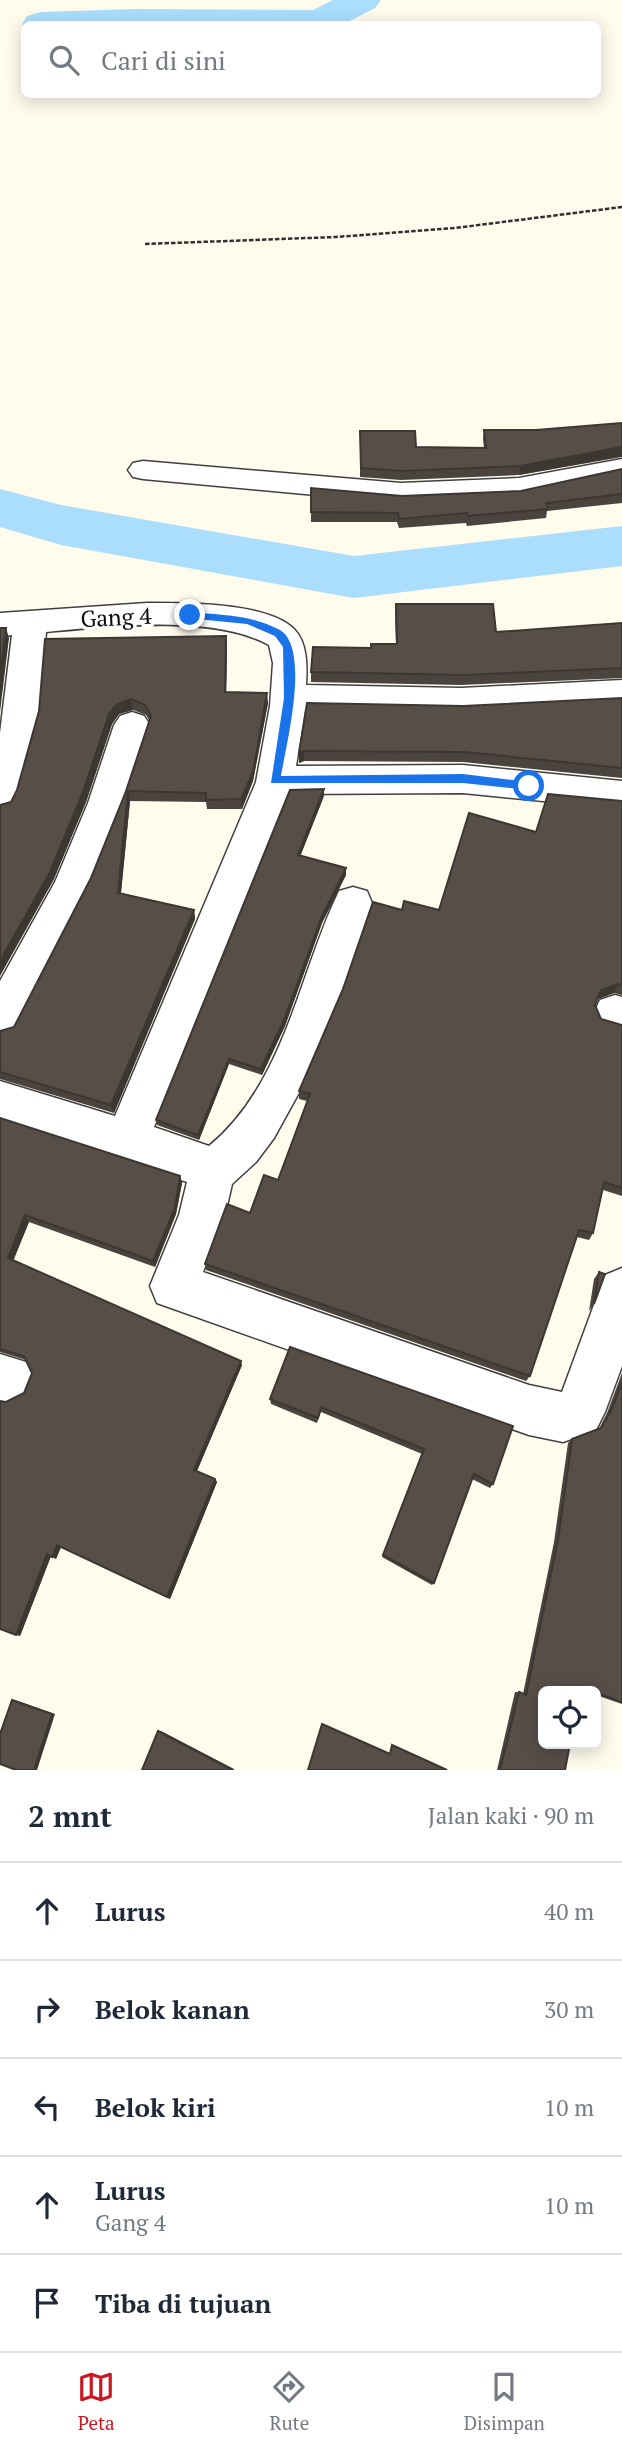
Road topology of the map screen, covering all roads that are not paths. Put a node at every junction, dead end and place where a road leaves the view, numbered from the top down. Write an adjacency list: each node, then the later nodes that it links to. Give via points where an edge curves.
1 (622, 468): 2 (street, via 519,488 442,494)
2 (143, 470)
3 (15, 623): 5 (street, Gang 4, via 153,615 232,618 263,626 285,640 290,661); 9 (street, via 21,721)
4 (622, 694): 5 (street, via 461,701)
5 (289, 698): 7 (street)
6 (132, 725): 11 (street, via 72,886)
7 (275, 780): 8 (street, via 463,779); 13 (street)
8 (622, 795)
9 (0, 799)
10 (353, 903): 14 (street, via 275,1097 239,1148)
11 (0, 1021)
12 (0, 1101): 13 (street)
13 (127, 1139): 14 (street)
14 (212, 1172): 15 (street, via 202,1215 174,1286 529,1410 563,1417 578,1412 588,1395)
15 (622, 1292)

